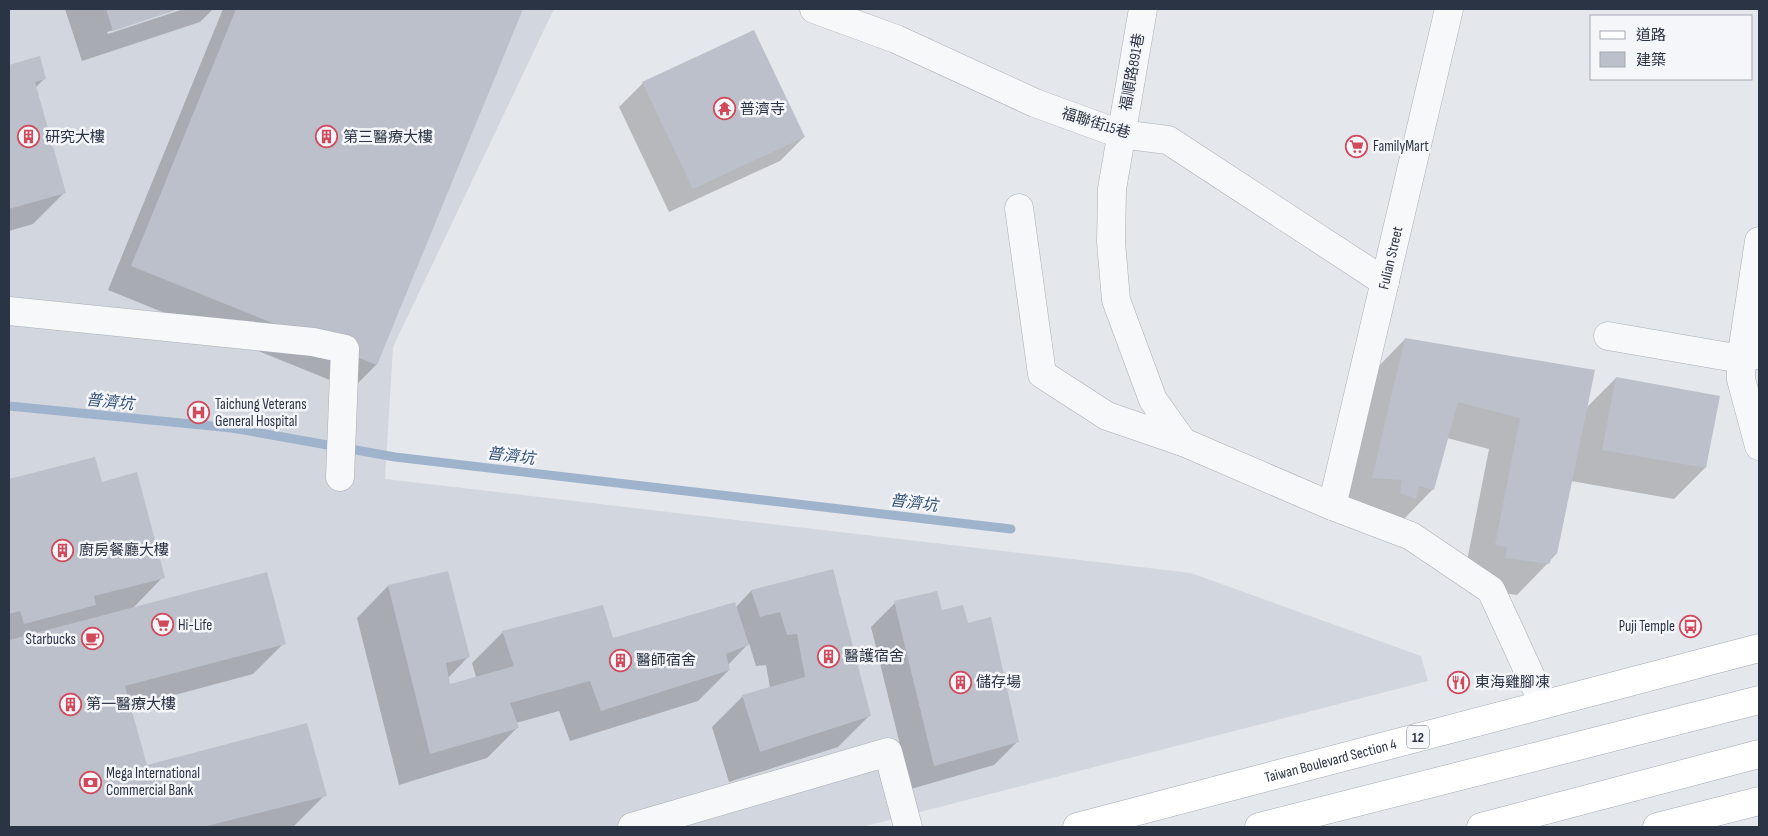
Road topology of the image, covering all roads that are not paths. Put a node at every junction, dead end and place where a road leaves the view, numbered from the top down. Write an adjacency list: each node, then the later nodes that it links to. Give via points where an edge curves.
1 (814, 9): 4 (street, 福聯街15巷, via 896,39 1035,103)
2 (1143, 9): 4 (street, 福順路891巷)
3 (1449, 9): 7 (street, Fulian Street)
4 (1120, 134): 7 (street, 福聯街15巷, via 1168,140); 11 (street, 福順路891巷, via 1112,189 1111,242 1116,300 1153,400)
5 (1019, 208): 11 (street, via 1042,374 1107,416)
6 (1759, 242): 10 (street)
7 (1385, 282): 14 (street, Fulian Street)
8 (9, 311): 13 (street, via 313,342 345,349)
9 (1608, 336): 10 (street)
10 (1750, 357): 12 (street, via 1741,379)
11 (1183, 442): 14 (street)
12 (1759, 446)
13 (340, 477)
14 (1332, 506): 17 (street, via 1411,536 1491,590)
15 (1759, 648): 17 (main road, Taiwan Boulevard Section 4 / 12)
16 (1759, 700): 23 (main road)
17 (1543, 703): 22 (main road, Taiwan Boulevard Section 4 / 12)
18 (1759, 754): 24 (main road)
19 (1759, 802): 25 (main road)
20 (632, 827): 21 (street, via 888,752)
21 (908, 827)
22 (1077, 827)
23 (1259, 827)
24 (1481, 827)
25 (1657, 827)

